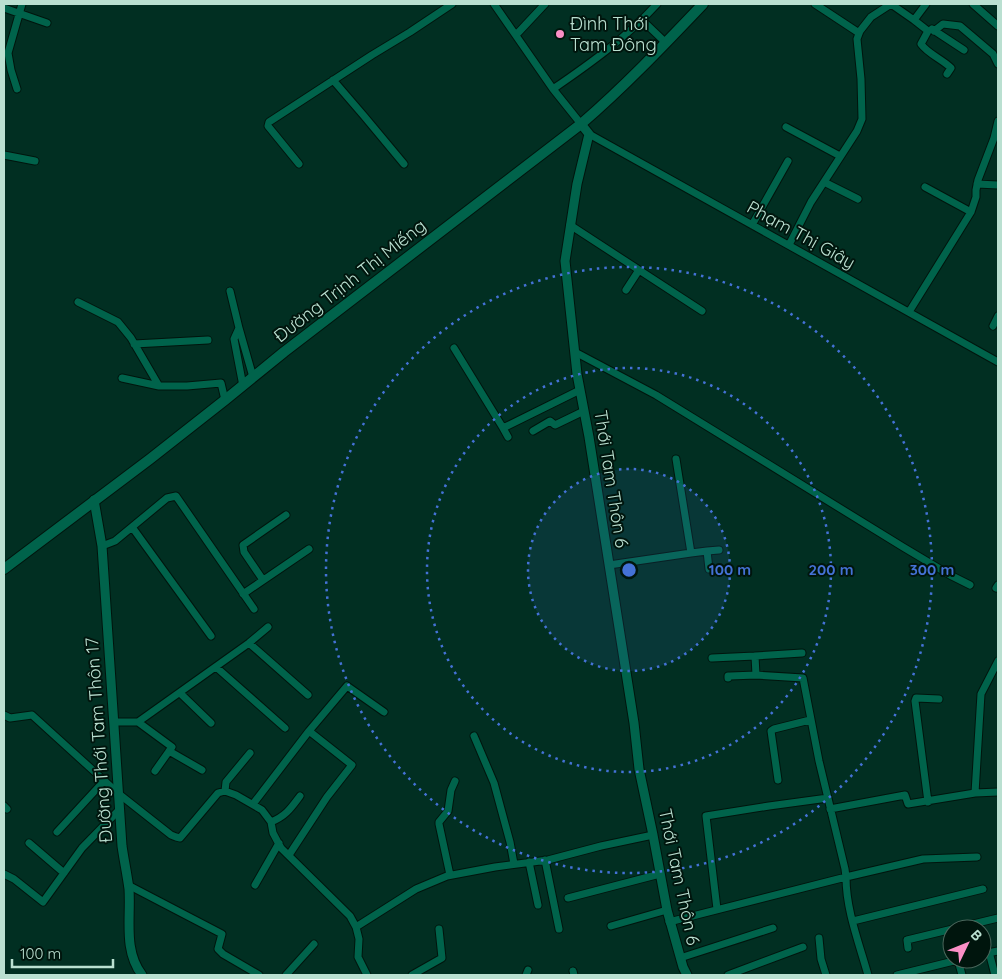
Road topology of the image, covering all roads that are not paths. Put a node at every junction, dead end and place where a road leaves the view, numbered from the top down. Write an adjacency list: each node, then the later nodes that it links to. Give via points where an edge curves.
1 (22, 4): 12 (street)
2 (452, 4): 24 (street)
3 (494, 4): 19 (street)
4 (544, 4): 19 (street)
5 (657, 4): 13 (street)
6 (703, 4): 20 (main road, Đường Trịnh Thị Miếng)
7 (815, 4): 18 (street)
8 (891, 4): 14 (street); 18 (street, via 871,17)
9 (926, 4): 14 (street)
10 (973, 4): 16 (street)
11 (4, 8): 12 (street)
12 (19, 14): 15 (street); 25 (street, via 8,53)
13 (642, 20): 20 (street); 26 (street)
14 (914, 20): 17 (street)
15 (44, 22)
16 (998, 26)
17 (931, 31): 21 (street); 22 (street, via 943,24 960,26 992,54); 23 (street, via 921,44 951,68)
18 (859, 33): 33 (street, via 862,119)
19 (516, 35): 26 (street)
20 (666, 42): 28 (main road, Đường Trịnh Thị Miếng)
21 (964, 50)
22 (998, 64)
23 (947, 74)
24 (333, 80): 36 (street, via 268,123); 37 (street)
25 (16, 89)
26 (554, 89): 28 (street)
27 (998, 121): 31 (street)
28 (581, 124): 30 (street); 61 (main road, Đường Trịnh Thị Miếng)
29 (786, 127): 33 (street)
30 (589, 134): 44 (street, Thới Tam Thôn 6); 45 (street, Phạm Thị Giây)
31 (996, 138): 39 (street)
32 (4, 155): 34 (street)
33 (840, 156): 38 (street)
34 (35, 161)
35 (788, 161): 45 (street)
36 (299, 164)
37 (404, 164)
38 (824, 182): 42 (street); 46 (street)
39 (977, 184): 40 (street); 43 (street)
40 (998, 185)
41 (925, 187): 43 (street)
42 (858, 199)
43 (971, 212): 52 (street)
44 (570, 225): 47 (street); 59 (street, Thới Tam Thôn 6, via 565,262)
45 (752, 225): 46 (street, Phạm Thị Giây)
46 (790, 245): 52 (street, Phạm Thị Giây)
47 (639, 270): 48 (street); 51 (street)
48 (626, 290)
49 (230, 292): 55 (street)
50 (78, 302): 57 (street, via 118,322)
51 (702, 311)
52 (909, 312): 60 (street, Phạm Thị Giây)
53 (998, 316): 54 (street)
54 (994, 326)
55 (238, 328): 61 (street); 64 (street, via 234,339)
56 (208, 340): 57 (street)
57 (134, 344): 63 (street)
58 (454, 348): 68 (street)
59 (575, 352): 65 (street, Thới Tam Thôn 6); 84 (street, via 656,395)
60 (998, 362)
61 (254, 377): 64 (main road, Đường Trịnh Thị Miếng)
62 (122, 378): 63 (street)
63 (158, 386): 66 (street, via 221,383)
64 (243, 386): 66 (main road, Đường Trịnh Thị Miếng)
65 (580, 390): 67 (street, Thới Tam Thôn 6); 68 (street)
66 (225, 400): 72 (main road, Đường Trịnh Thị Miếng)
67 (584, 410): 69 (street, via 558,424 550,421); 80 (street, Thới Tam Thôn 6)
68 (504, 428): 70 (street)
69 (533, 431)
70 (508, 437)
71 (676, 459): 79 (street)
72 (94, 500): 75 (street, Đường Thới Tam Thôn 17); 81 (main road, Đường Trịnh Thị Miếng)
73 (286, 515): 83 (street, via 243,546)
74 (132, 527): 75 (street, via 115,541); 85 (street, via 168,498 176,496); 88 (street)
75 (102, 546): 103 (street, Đường Thới Tam Thôn 17)
76 (309, 549): 83 (street)
77 (719, 550): 78 (street)
78 (707, 551): 79 (street); 82 (street)
79 (690, 553): 80 (street)
80 (609, 565): 128 (street, Thới Tam Thôn 6, via 639,769)
81 (4, 569)
82 (709, 569)
83 (263, 580): 85 (street)
84 (970, 585)
85 (244, 594): 86 (street)
86 (254, 609)
87 (268, 627): 89 (street)
88 (211, 636)
89 (249, 643): 94 (street); 98 (street)
90 (802, 653): 91 (street)
91 (755, 656): 92 (street); 95 (street)
92 (712, 658)
93 (998, 661): 118 (street, via 981,694)
94 (216, 667): 97 (street); 106 (street)
95 (756, 675): 96 (street); 102 (street, via 803,678)
96 (728, 678)
97 (180, 693): 104 (street); 105 (street)
98 (308, 696)
99 (939, 699): 122 (street, via 916,698 915,701)
100 (384, 712): 107 (street, via 347,686)
101 (4, 715): 114 (street, via 10,718 32,715)
102 (810, 720): 113 (street, via 771,731); 121 (street)
103 (114, 722): 104 (street); 119 (street, Đường Thới Tam Thôn 17)
104 (138, 722): 109 (street, via 172,747)
105 (211, 722)
106 (285, 728)
107 (309, 732): 123 (street); 131 (street, via 352,765 326,797)
108 (474, 736): 135 (street, via 494,784)
109 (169, 751): 111 (street); 112 (street)
110 (250, 753): 116 (street, via 226,782)
111 (202, 770)
112 (155, 772)
113 (778, 780)
114 (104, 781): 119 (street); 127 (street)
115 (455, 781): 139 (street, via 448,811 439,822)
116 (225, 790): 119 (street, via 180,838 171,835); 123 (street)
117 (998, 792): 118 (street)
118 (975, 793): 122 (street)
119 (119, 794): 124 (street, Đường Thới Tam Thôn 17)
120 (300, 796): 126 (street, via 288,812)
121 (828, 798): 125 (street); 146 (street, via 706,816)
122 (928, 802): 125 (street, via 908,804 905,795)
123 (253, 804): 126 (street)
124 (120, 809): 136 (street, via 82,848); 141 (street, Đường Thới Tam Thôn 17)
125 (830, 809): 140 (street)
126 (271, 822): 130 (street)
127 (57, 832)
128 (653, 835): 133 (street); 138 (street, Thới Tam Thôn 6)
129 (29, 843): 136 (street)
130 (279, 844): 131 (street); 142 (street)
131 (288, 855): 152 (street, via 350,916)
132 (977, 857): 140 (street, via 923,859)
133 (545, 860): 134 (street); 154 (street)
134 (529, 862): 135 (street); 145 (street)
135 (514, 864): 139 (street)
136 (64, 873): 137 (street, via 43,902)
137 (4, 874)
138 (660, 874): 144 (street); 147 (street, Thới Tam Thôn 6)
139 (450, 875): 152 (street, via 416,889)
140 (846, 877): 146 (street); 149 (street)
141 (128, 885): 163 (street, Đường Thới Tam Thôn 17, via 130,948); 164 (street, via 222,934 218,950)
142 (255, 885)
143 (983, 889): 149 (street)
144 (568, 898)
145 (538, 905)
146 (716, 909): 150 (street)
147 (667, 910): 150 (street, Thới Tam Thôn 6); 151 (street)
148 (998, 918): 159 (street, via 907,940)
149 (853, 921): 171 (street)
150 (669, 922): 160 (street, Thới Tam Thôn 6)
151 (611, 926)
152 (356, 927): 166 (street, via 358,957)
153 (773, 928): 160 (street)
154 (559, 929)
155 (439, 930): 167 (street, via 442,958)
156 (819, 938): 170 (street)
157 (314, 944): 165 (street)
158 (803, 947): 169 (street)
159 (908, 948)
160 (680, 958): 168 (street, Thới Tam Thôn 6)
161 (942, 965): 162 (street)
162 (920, 972): 172 (street)
163 (142, 975)
164 (260, 975)
165 (286, 975)
166 (367, 975)
167 (412, 975)
168 (686, 975)
169 (728, 975)
170 (826, 975)
171 (868, 975)
172 (897, 975)

